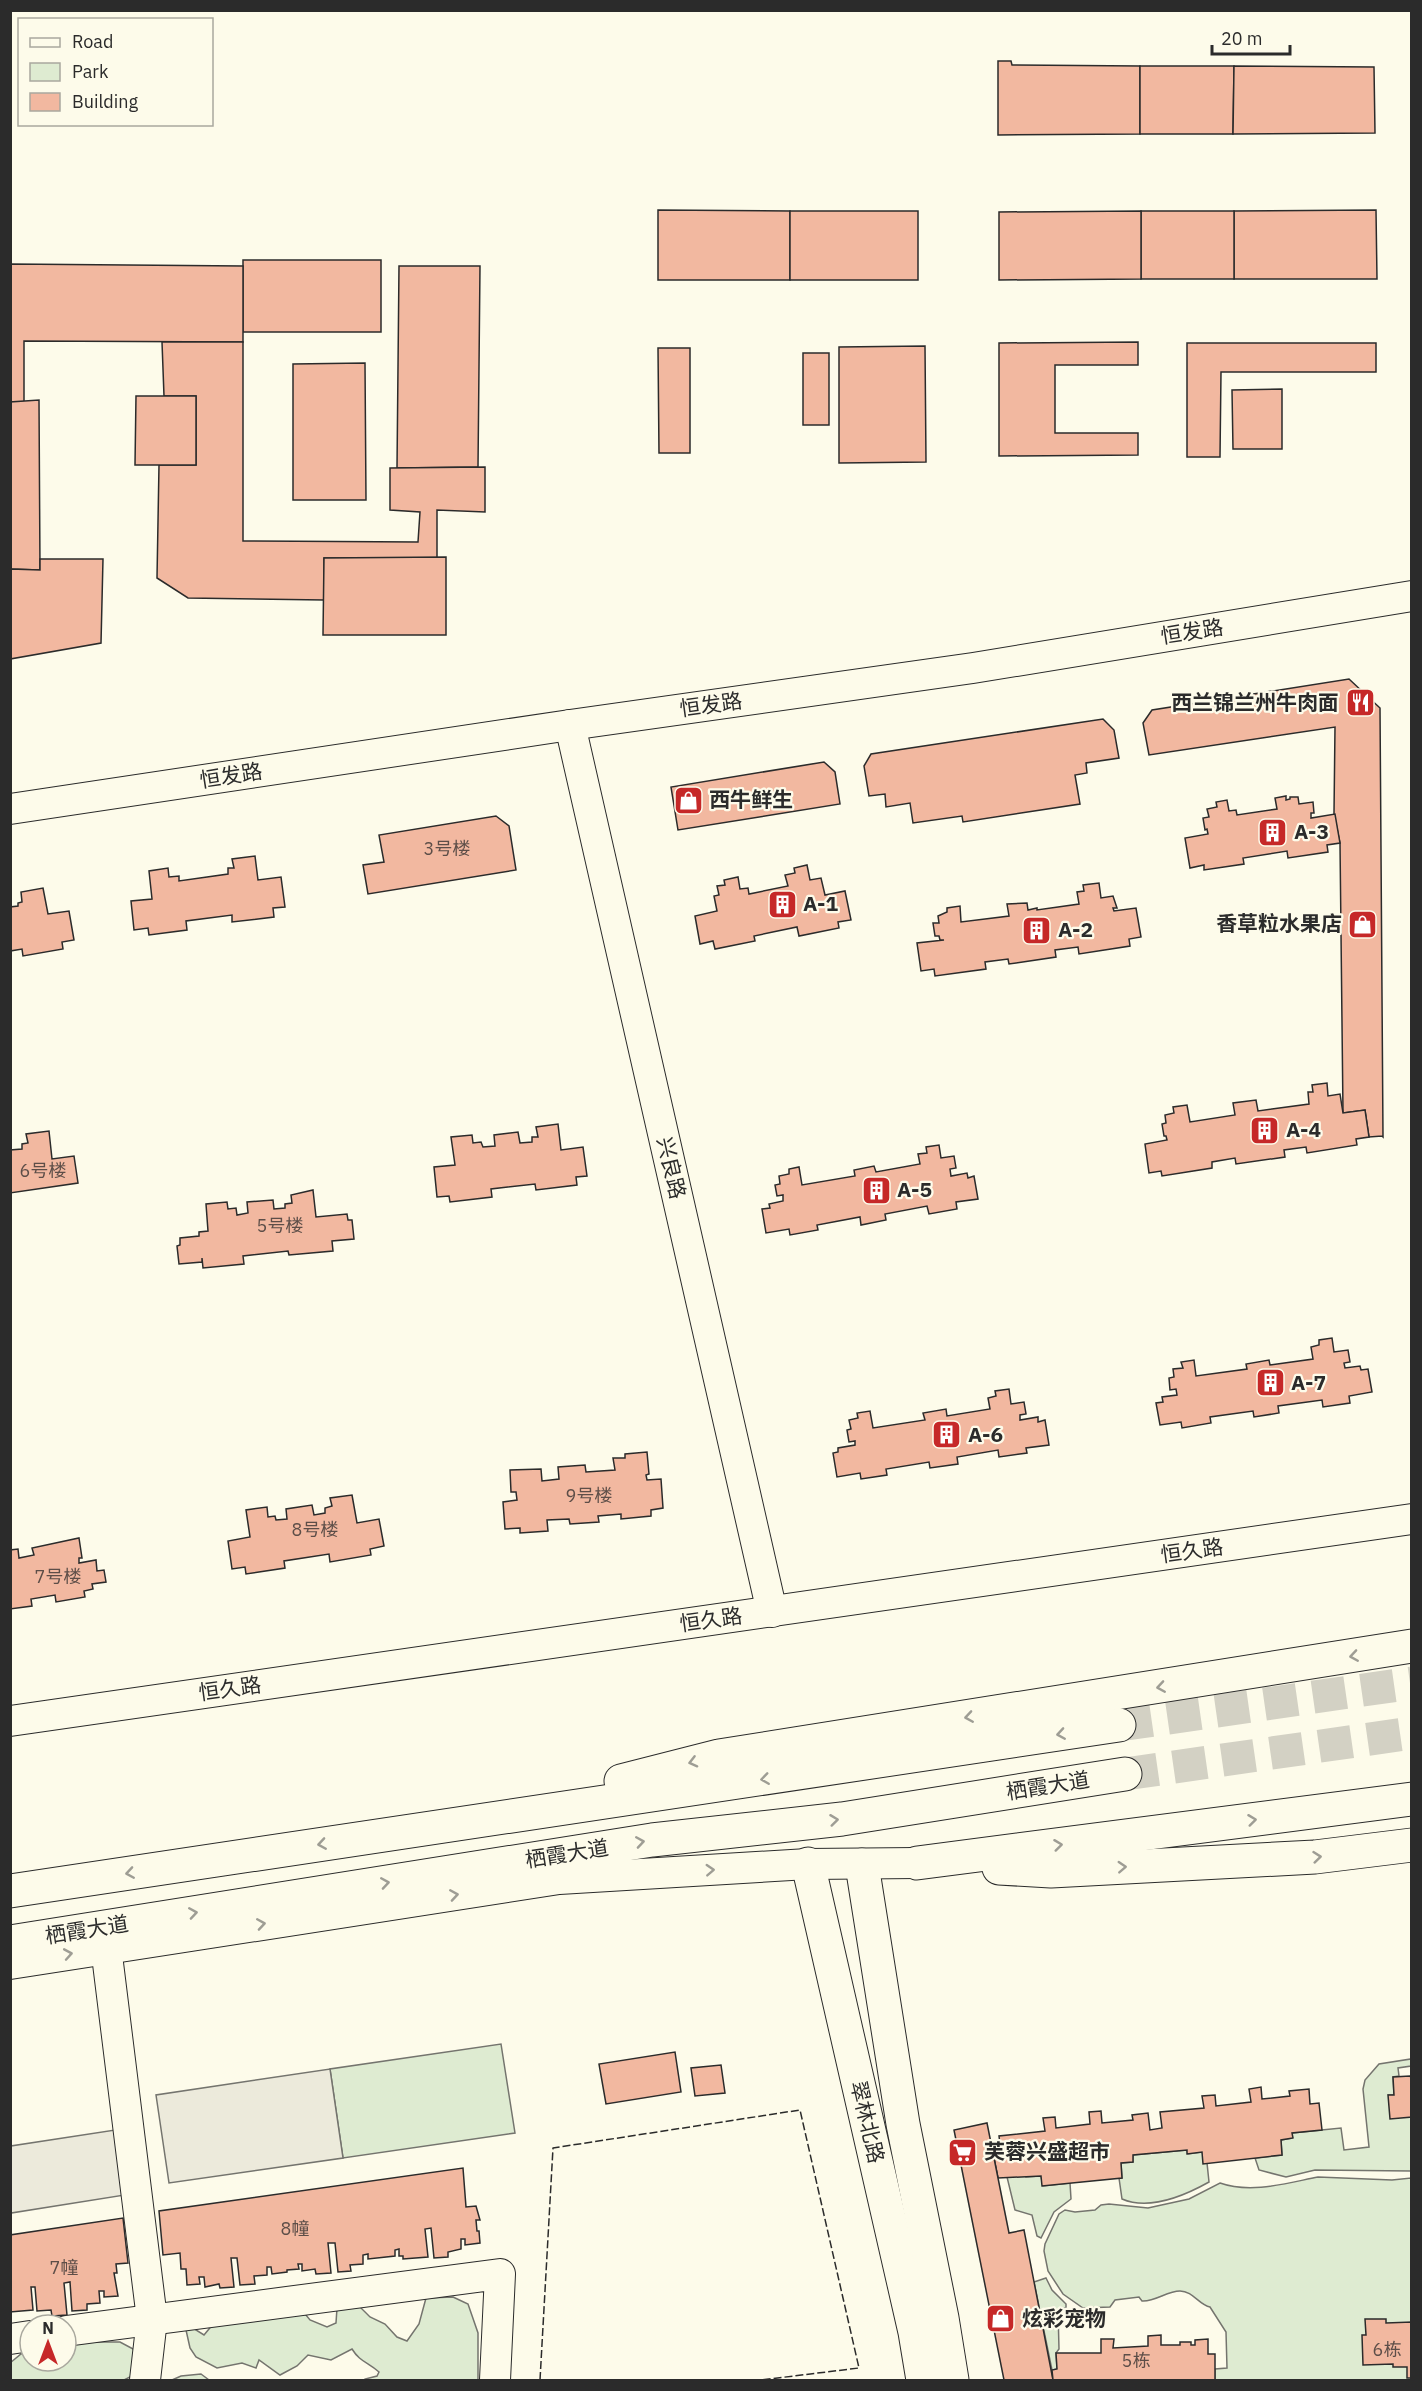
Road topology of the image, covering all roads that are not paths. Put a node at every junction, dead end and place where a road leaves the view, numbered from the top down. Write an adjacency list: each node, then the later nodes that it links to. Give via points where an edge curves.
1 (1412, 596): 2 (street, 恒发路, via 973,668)
2 (570, 725): 3 (street, 恒发路); 5 (street, 兴良路)
3 (10, 809)
4 (1412, 1519): 5 (street, 恒久路)
5 (772, 1612): 7 (street, 恒久路)
6 (1412, 1646): 11 (main road, one-way to 11, via 719,1756)
7 (10, 1721)
8 (1119, 1725): 11 (main road, one-way to 11)
9 (1125, 1774): 17 (main road, 栖霞大道, one-way to 9, via 652,1840 842,1819)
10 (1412, 1799): 13 (main road, one-way to 10)
11 (445, 1826): 16 (main road, one-way to 16)
12 (1412, 1845): 13 (main road, one-way to 12, via 1051,1871 1315,1857)
13 (917, 1863): 15 (street)
14 (808, 1864): 15 (street); 18 (street, one-way to 14, via 559,1879); 24 (main road, 翠林北路)
15 (862, 1865): 25 (main road, 翠林北路, via 903,2124)
16 (10, 1891)
17 (10, 1942)
18 (106, 1947): 19 (street, one-way to 18); 20 (street)
19 (10, 1964)
20 (152, 2319): 21 (street); 22 (street); 23 (street, via 500,2274)
21 (78, 2329)
22 (145, 2380)
23 (495, 2380)
24 (923, 2380)
25 (952, 2380)

